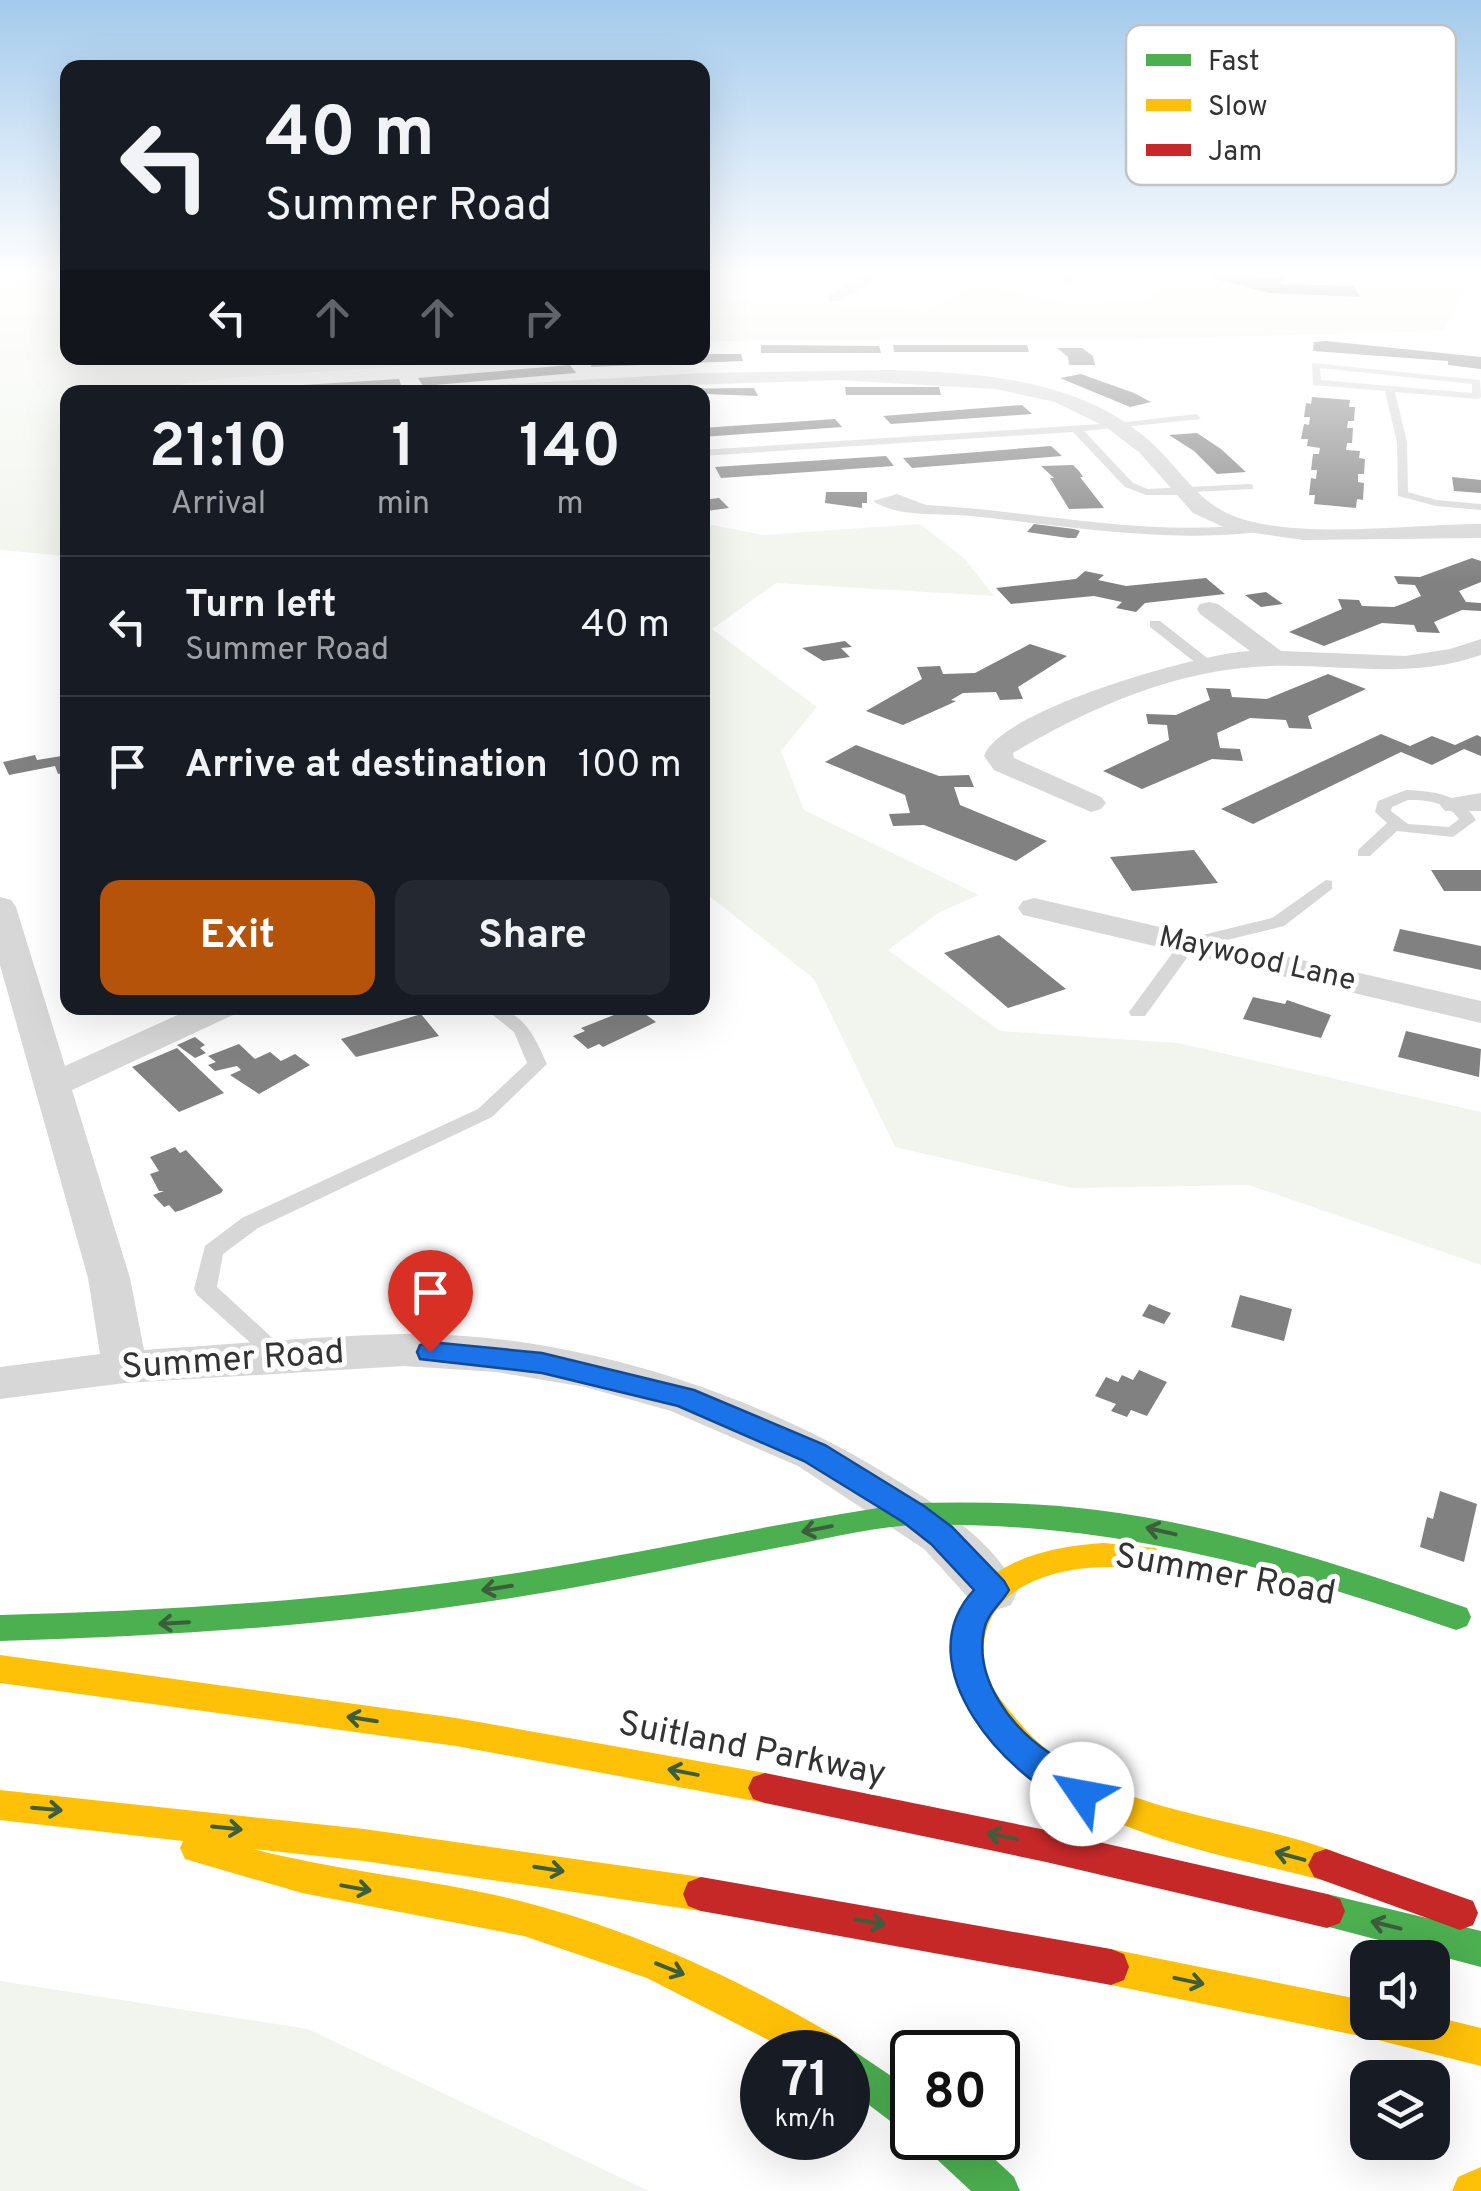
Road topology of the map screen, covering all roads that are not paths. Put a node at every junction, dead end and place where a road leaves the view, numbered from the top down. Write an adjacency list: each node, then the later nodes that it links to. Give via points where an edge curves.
1 (758, 376): 5 (street)
2 (939, 376): 8 (street, via 1030,390 1080,405)
3 (1316, 376): 6 (lane, via 1316,383)
4 (1422, 376): 6 (lane, via 1477,382 1477,396)
5 (577, 385)
6 (1389, 389): 13 (lane, via 1402,442 1402,494)
7 (1197, 418): 8 (lane)
8 (1117, 426): 9 (lane); 12 (street)
9 (1076, 429): 10 (lane); 12 (lane, via 1129,485 1146,492)
10 (710, 452)
11 (1249, 487): 12 (lane)
12 (1185, 491): 15 (street, via 1206,512)
13 (1481, 506)
14 (922, 507): 15 (lane, via 1135,531)
15 (1250, 529): 16 (street)
16 (1481, 531)
17 (1209, 608): 20 (street)
18 (1155, 624): 21 (lane)
19 (1481, 646): 20 (street, via 1410,664)
20 (1275, 658): 21 (street)
21 (1206, 664): 22 (street, via 1111,695 1000,750 1004,764)
22 (1090, 803)
23 (1468, 803): 24 (lane, via 1468,820 1453,832); 24 (lane, via 1392,798 1384,812)
24 (1395, 824): 25 (lane)
25 (1364, 853)
26 (1326, 886): 29 (lane, via 1278,922)
27 (0, 907): 34 (street)
28 (1034, 908): 29 (street, Maywood Lane)
29 (1188, 944): 30 (lane); 31 (street, Maywood Lane)
30 (1138, 1012)
31 (1481, 1012)
32 (206, 1015): 34 (street)
33 (503, 1015): 35 (lane, via 522,1029 537,1064 486,1113 250,1223 213,1251 205,1289)
34 (51, 1086): 36 (street, via 110,1278)
35 (281, 1357): 36 (street, Summer Road); 38 (street, Summer Road, via 404,1350 496,1356 635,1383 772,1433)
36 (125, 1367): 37 (street, Summer Road)
37 (0, 1383)
38 (913, 1514): 41 (street, Summer Road); 42 (main road, Summer Road, one-way to 38, via 1308,1566 1141,1526 1044,1514); 44 (main road, one-way to 44, via 526,1584 308,1614)
39 (1165, 1560): 41 (main road, Summer Road, via 1074,1554 1032,1565)
40 (1272, 1582): 42 (main road, Summer Road)
41 (993, 1590): 48 (main road, one-way to 41, via 1368,1877 1110,1806 1053,1777 1008,1739 968,1672 968,1628)
42 (1456, 1617): 43 (main road, Summer Road)
43 (1481, 1624)
44 (0, 1628)
45 (0, 1669): 49 (main road, Suitland Parkway, one-way to 45, via 1030,1841 604,1757)
46 (0, 1805): 47 (main road, one-way to 47)
47 (95, 1814): 50 (main road, one-way to 50, via 365,1843 676,1888); 51 (main road, one-way to 51, via 274,1873 567,1931 706,1984)
48 (1481, 1922)
49 (1481, 1948)
50 (1350, 2016)
51 (792, 2030)
52 (1450, 2040): 53 (main road)
53 (1481, 2047)
54 (966, 2160): 56 (main road)
55 (1481, 2187): 57 (main road)
56 (1000, 2191)
57 (1472, 2191)

